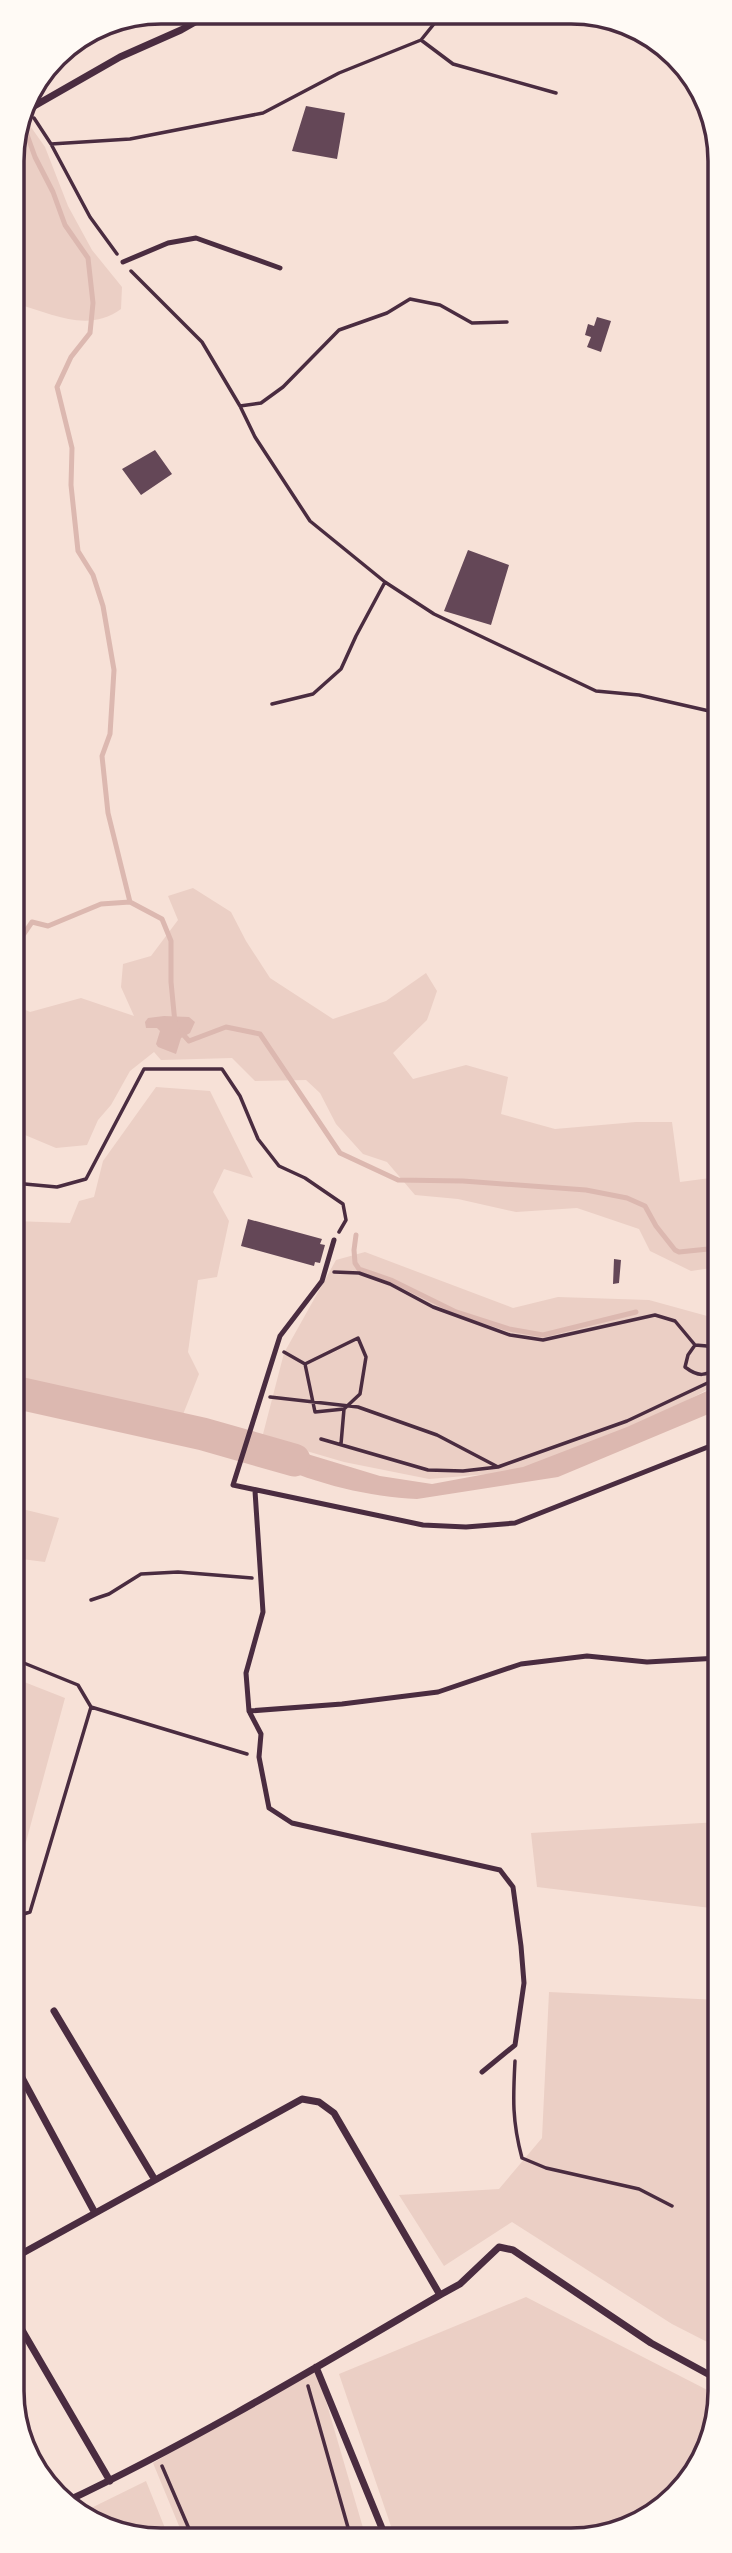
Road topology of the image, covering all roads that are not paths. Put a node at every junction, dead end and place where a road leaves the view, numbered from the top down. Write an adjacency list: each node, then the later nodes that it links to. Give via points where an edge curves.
1 (192, 24): 2 (street, via 120,57)
2 (38, 104)
3 (123, 262): 4 (lane, via 168,243 196,238)
4 (280, 268)
5 (334, 1240): 7 (lane, via 322,1281 276,1348 233,1485)
6 (707, 1447): 7 (lane, via 515,1523 423,1525)
7 (255, 1490): 9 (lane, via 263,1612 246,1672)
8 (707, 1659): 9 (lane, via 647,1662 586,1656 521,1664 438,1692)
9 (249, 1711): 11 (lane, via 261,1734 259,1757 268,1808 292,1823 500,1870 513,1887 524,1983 515,2045)
10 (54, 2011): 13 (street)
11 (482, 2072)
12 (24, 2083): 14 (street)
13 (155, 2180): 14 (street); 16 (street, via 302,2099 319,2102 334,2113)
14 (95, 2213): 15 (street)
15 (24, 2252)
16 (440, 2295): 18 (street); 19 (street, via 460,2284 499,2247 513,2250 651,2343)
17 (24, 2333): 20 (street)
18 (317, 2367): 20 (street); 22 (street)
19 (707, 2374)
20 (110, 2481): 21 (street)
21 (75, 2497)
22 (382, 2528)

